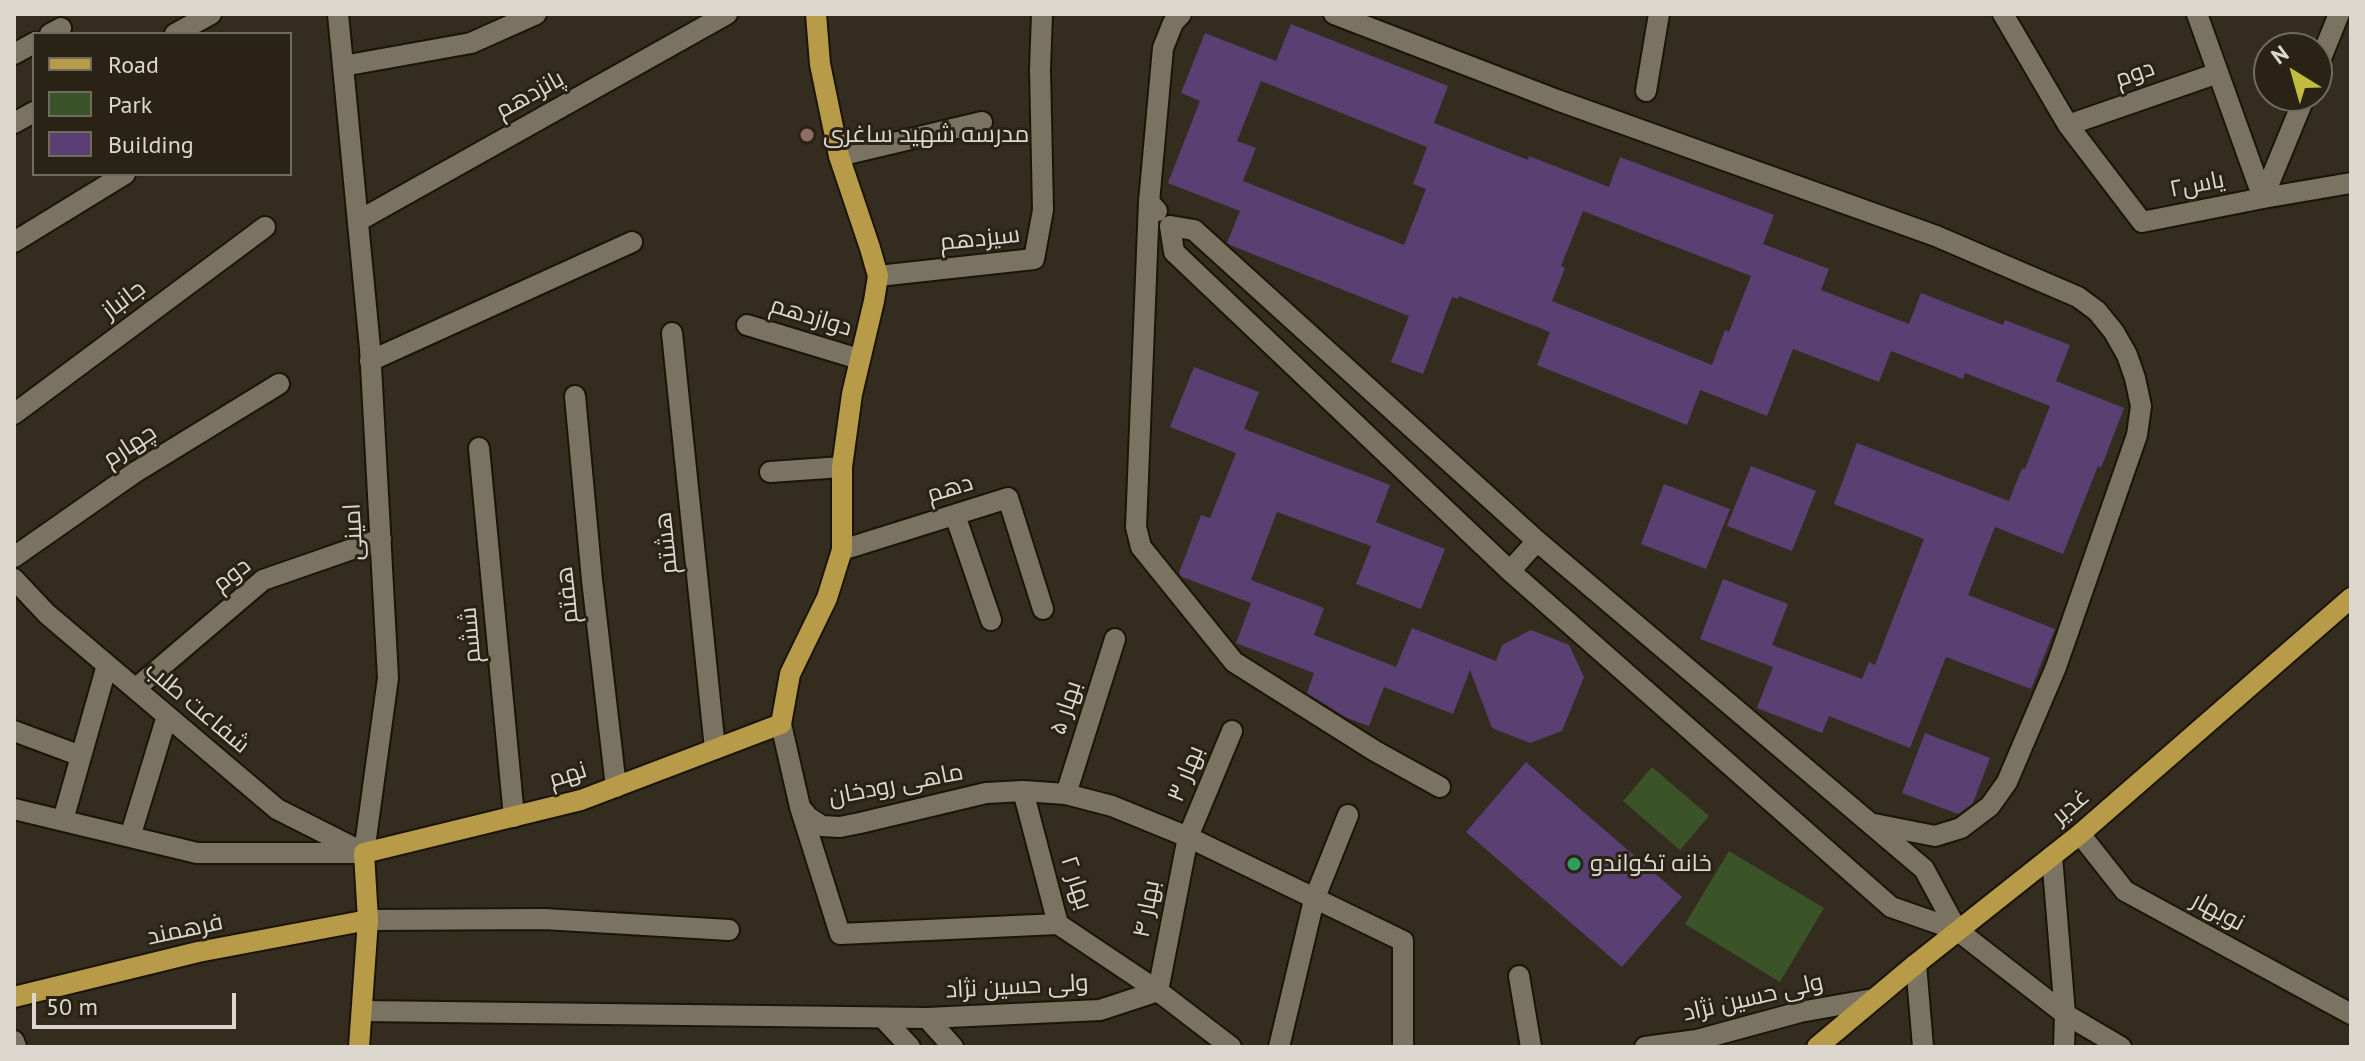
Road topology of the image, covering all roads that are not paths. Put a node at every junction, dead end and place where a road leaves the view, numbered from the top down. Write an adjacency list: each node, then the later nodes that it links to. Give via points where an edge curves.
1 (211, 14): 12 (street)
2 (338, 14): 15 (street, امینی)
3 (536, 14): 15 (street, via 471,43)
4 (727, 14): 28 (street, پانزدهم)
5 (816, 14): 23 (main road, ماهی رودخان, via 820,64)
6 (1042, 14): 33 (street, سیزدهم, via 1043,210 1034,259)
7 (1181, 14): 27 (street, via 1163,48)
8 (1334, 14): 72 (street, via 1936,236 2078,297 2114,332 2135,378 2141,406 2137,435 2056,667 2007,782 1990,806 1961,828 1935,836)
9 (1659, 14): 17 (street)
10 (2003, 14): 22 (street)
11 (2197, 14): 16 (street)
12 (179, 32)
13 (32, 44): 14 (street)
14 (14, 54)
15 (343, 66): 28 (street, امینی)
16 (2218, 73): 22 (street, دوم); 26 (street)
17 (1646, 91)
18 (2298, 112): 26 (street)
19 (32, 113): 21 (street)
20 (982, 122): 23 (street)
21 (14, 123)
22 (2068, 125): 26 (street, یاس۲, via 2142,222)
23 (839, 156): 33 (main road, ماهی رودخان)
24 (122, 176): 31 (street)
25 (2351, 183): 26 (street, یاس۲)
26 (2263, 198)
27 (1149, 202): 29 (street); 64 (street, via 1136,527 1141,547 1234,662)
28 (358, 221): 37 (street, امینی)
29 (1170, 226): 46 (street, via 1194,230); 49 (street, via 1174,252)
30 (265, 227): 40 (street, جانباز)
31 (14, 242)
32 (632, 242): 37 (street)
33 (878, 276): 36 (main road, ماهی رودخان)
34 (747, 325): 36 (street, دوازدهم)
35 (672, 333): 61 (street, هشتم)
36 (859, 359): 42 (main road, ماهی رودخان)
37 (370, 361): 45 (street, امینی)
38 (279, 384): 48 (street, چهارم, via 134,473)
39 (575, 396): 63 (street, هفتم)
40 (14, 414)
41 (479, 448): 70 (street, ششم)
42 (842, 467): 43 (street); 47 (main road, ماهی رودخان)
43 (770, 472)
44 (955, 515): 47 (street, دهم); 52 (street, دهم, via 1008,498); 53 (street)
45 (381, 539): 56 (street, دوم, via 263,580); 76 (street, امینی, via 388,678)
46 (1537, 541): 49 (street); 72 (street)
47 (842, 550): 58 (main road, ماهی رودخان, via 827,598 790,674)
48 (14, 557)
49 (1510, 571): 82 (street, via 1891,907)
50 (14, 579): 55 (street, شفاعت طلب)
51 (2351, 598): 73 (main road, غدیر)
52 (1043, 609)
53 (991, 620)
54 (1115, 639): 66 (street, بهار ۵)
55 (107, 665): 56 (street, شفاعت طلب); 62 (street)
56 (135, 689): 57 (street, شفاعت طلب)
57 (167, 716): 74 (street); 76 (street, شفاعت طلب, via 277,809)
58 (781, 724): 61 (main road, نهم); 67 (street, ماهی رودخان)
59 (14, 731): 62 (street)
60 (1232, 731): 75 (street, بهار ۳)
61 (715, 749): 63 (main road, نهم)
62 (81, 756): 71 (street)
63 (616, 787): 70 (main road, نهم)
64 (1440, 787)
65 (1023, 791): 66 (street, ماهی رودخان); 67 (street, ماهی رودخان, via 986,793 840,827 822,826); 80 (street, بهار ۲)
66 (1066, 794): 75 (street, ماهی رودخان)
67 (800, 807): 80 (street, via 840,934)
68 (14, 809): 71 (street)
69 (1348, 815): 78 (street)
70 (514, 817): 76 (main road, نهم)
71 (63, 820): 74 (street)
72 (1870, 823): 82 (street, via 1924,869)
73 (2080, 834): 77 (main road, غدیر); 90 (street, نوبهار, via 2125,891)
74 (130, 837): 76 (street, via 197,853)
75 (1188, 837): 78 (street, ماهی رودخان); 85 (street, بهار ۴)
76 (364, 853): 79 (main road, امینی)
77 (2052, 856): 82 (main road, غدیر); 89 (street)
78 (1314, 900): 99 (street); 100 (street, ماهی رودخان, via 1403,941)
79 (368, 920): 81 (street, via 544,919); 86 (main road, فرهمند, via 198,952); 88 (main road, امینی)
80 (1058, 924): 85 (street, بهار ۲)
81 (729, 930)
82 (1957, 930): 83 (main road, غدیر); 89 (street)
83 (1916, 964): 87 (main road, غدیر); 104 (street)
84 (1519, 976): 101 (street)
85 (1158, 991): 91 (street, ولی حسین نژاد, via 1100,1010); 98 (street)
86 (14, 997)
87 (1873, 999): 102 (street, ولی حسین نژاد); 103 (main road, غدیر)
88 (362, 1011): 92 (street, ولی حسین نژاد); 95 (main road, امینی)
89 (2065, 1014): 105 (street); 106 (street)
90 (2351, 1014)
91 (927, 1018): 92 (street, ولی حسین نژاد); 97 (street)
92 (884, 1019): 96 (street)
93 (14, 1041): 94 (street)
94 (16, 1047)
95 (359, 1047)
96 (910, 1047)
97 (953, 1047)
98 (1231, 1047)
99 (1279, 1047)
100 (1403, 1047)
101 (1531, 1047)
102 (1645, 1047)
103 (1817, 1047)
104 (1923, 1047)
105 (2064, 1047)
106 (2121, 1047)

